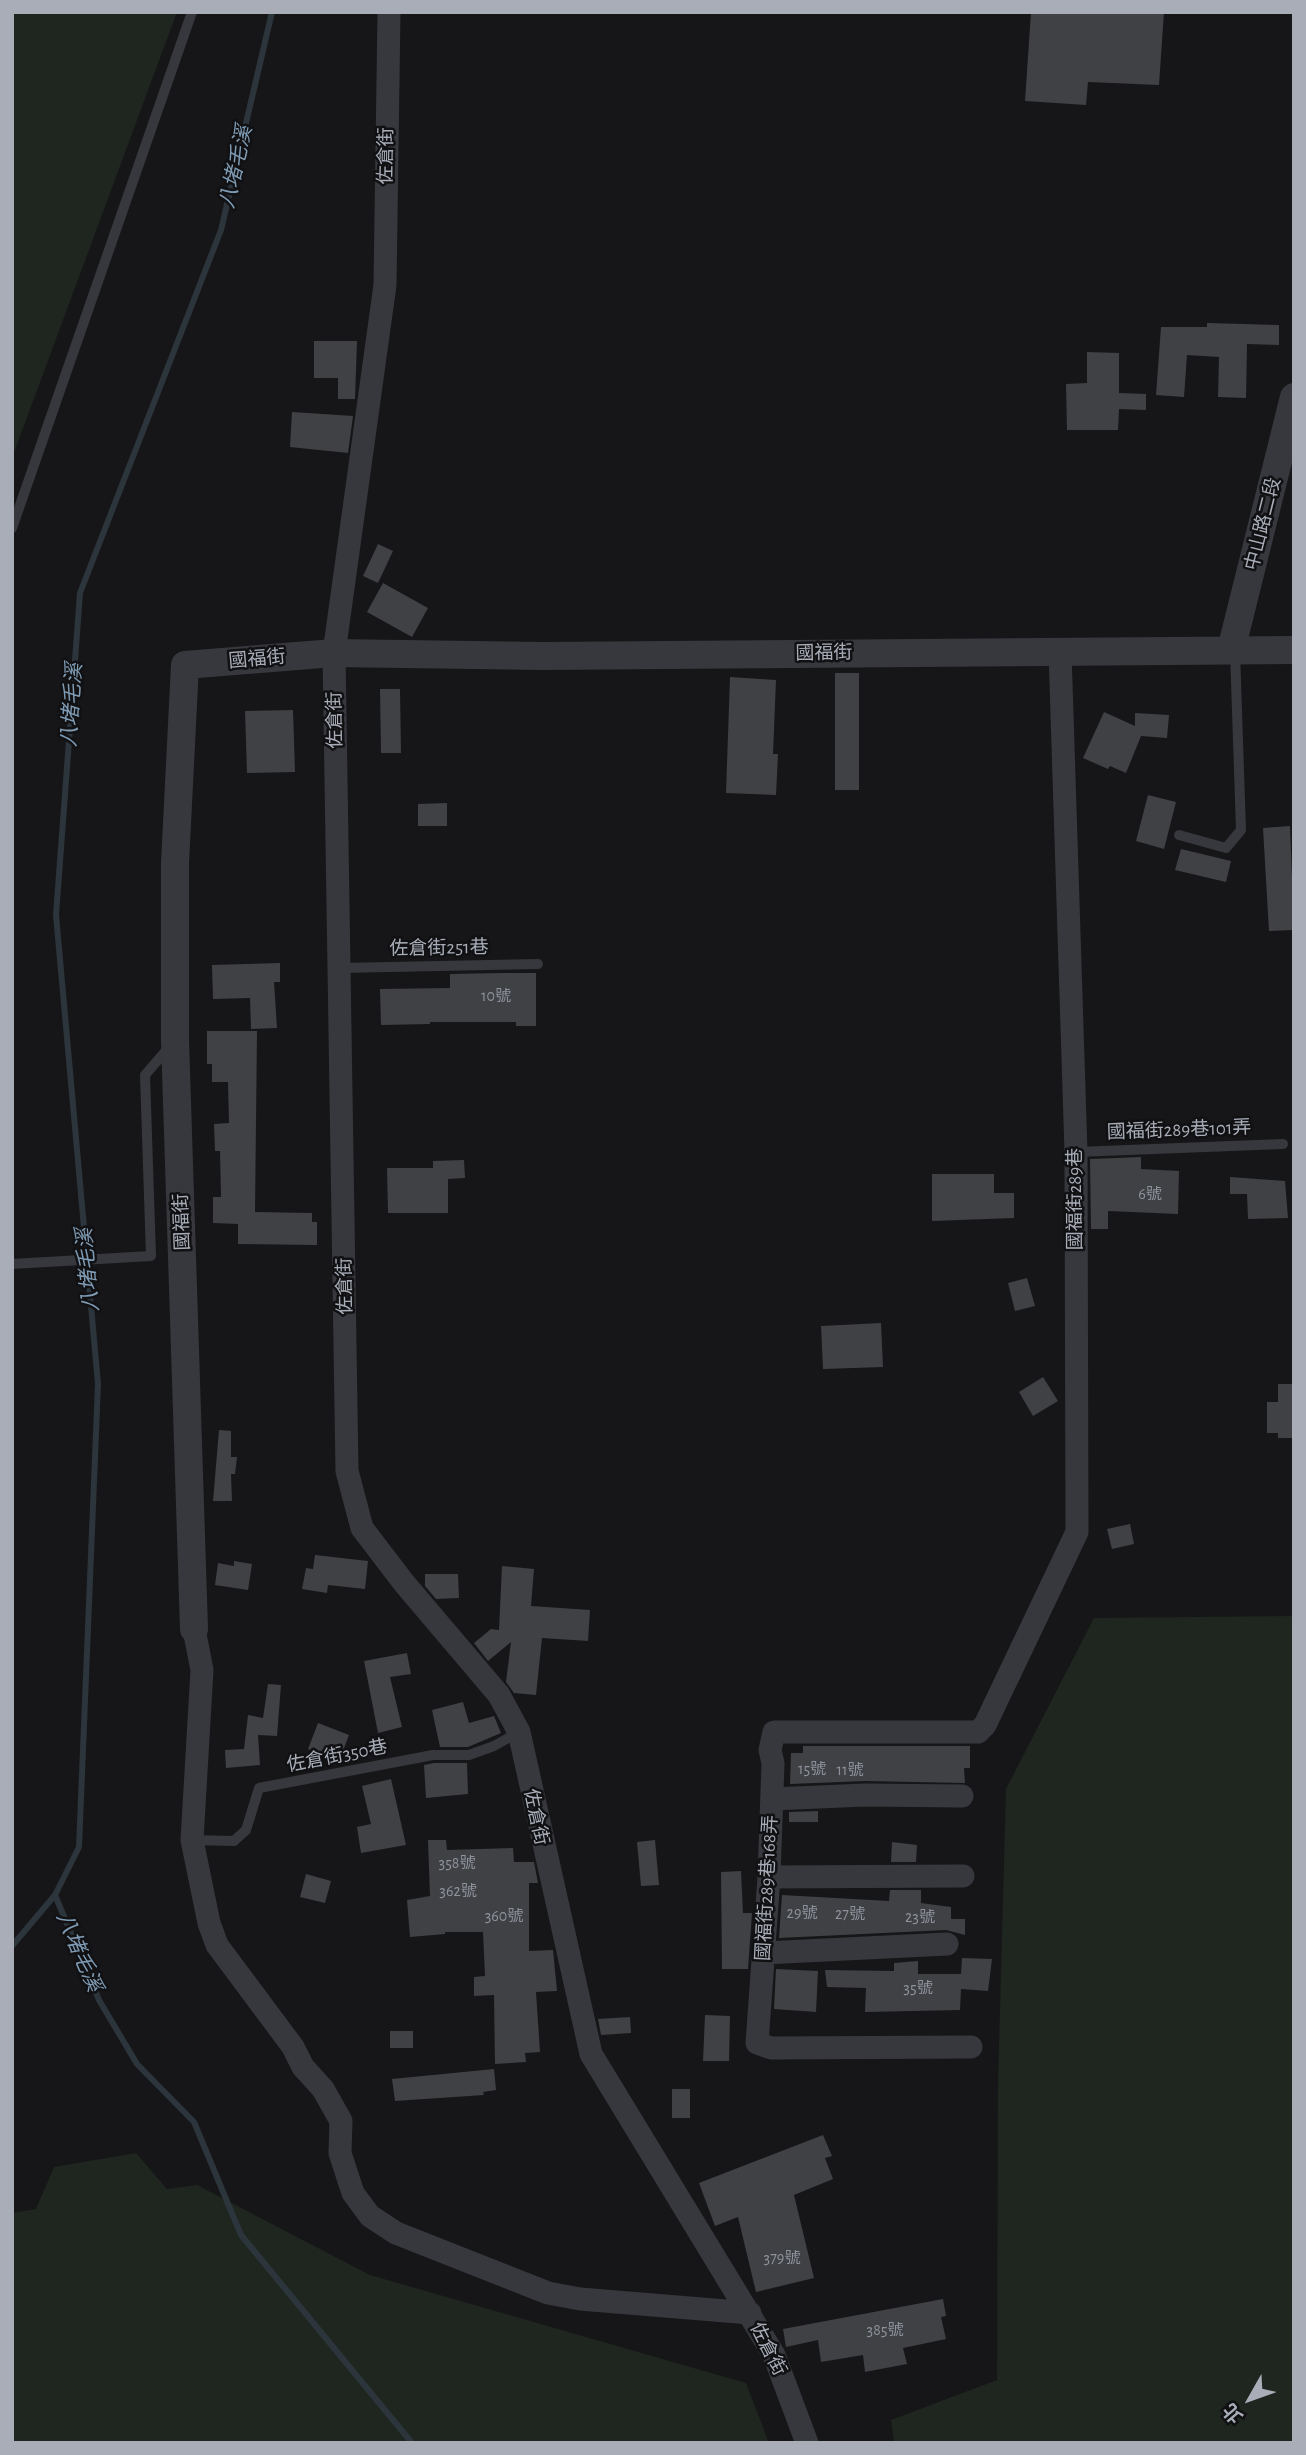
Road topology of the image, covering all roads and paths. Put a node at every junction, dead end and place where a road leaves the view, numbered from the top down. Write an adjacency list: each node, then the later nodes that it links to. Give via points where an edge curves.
1 (192, 12): 4 (lane)
2 (389, 12): 8 (street, 佐倉街, via 385,285)
3 (1294, 397): 6 (street, 中山路二段)
4 (12, 528)
5 (1294, 650): 6 (street, 國福街)
6 (1233, 651): 7 (street, 國福街); 9 (lane, via 1241,830 1226,848)
7 (1059, 652): 8 (street, 國福街); 14 (street, 國福街289巷)
8 (334, 653): 11 (street, 佐倉街); 12 (street, 國福街, via 185,665 175,863)
9 (1178, 835)
10 (538, 964): 11 (lane, 佐倉街251巷)
11 (340, 968): 18 (street, 佐倉街, via 347,1471 362,1528 499,1695)
12 (175, 1040): 15 (lane, via 145,1075 151,1256); 16 (street, 國福街)
13 (1283, 1144): 14 (lane, 國福街289巷101弄)
14 (1076, 1152): 17 (street, 國福街289巷, via 1077,1532)
15 (12, 1264)
16 (194, 1629): 21 (street, via 202,1670)
17 (985, 1725): 20 (street, 國福街289巷168弄, via 971,1733 774,1732)
18 (519, 1732): 21 (lane, 佐倉街350巷, via 469,1755 433,1755 258,1788 246,1830 233,1841); 27 (street, 佐倉街, via 591,2054)
19 (962, 1796): 20 (street)
20 (772, 1799): 23 (street, 國福街289巷168弄)
21 (192, 1840): 27 (street, via 217,1945 323,2089 341,2121 340,2152 353,2193 370,2217 396,2232 548,2293)
22 (963, 1876): 23 (street)
23 (769, 1877): 25 (street, 國福街289巷168弄)
24 (947, 1944): 25 (street)
25 (764, 1953): 26 (street, 國福街289巷168弄, via 757,2043 771,2048)
26 (971, 2048)
27 (750, 2313): 28 (street, 佐倉街, via 774,2356)
28 (807, 2443)

